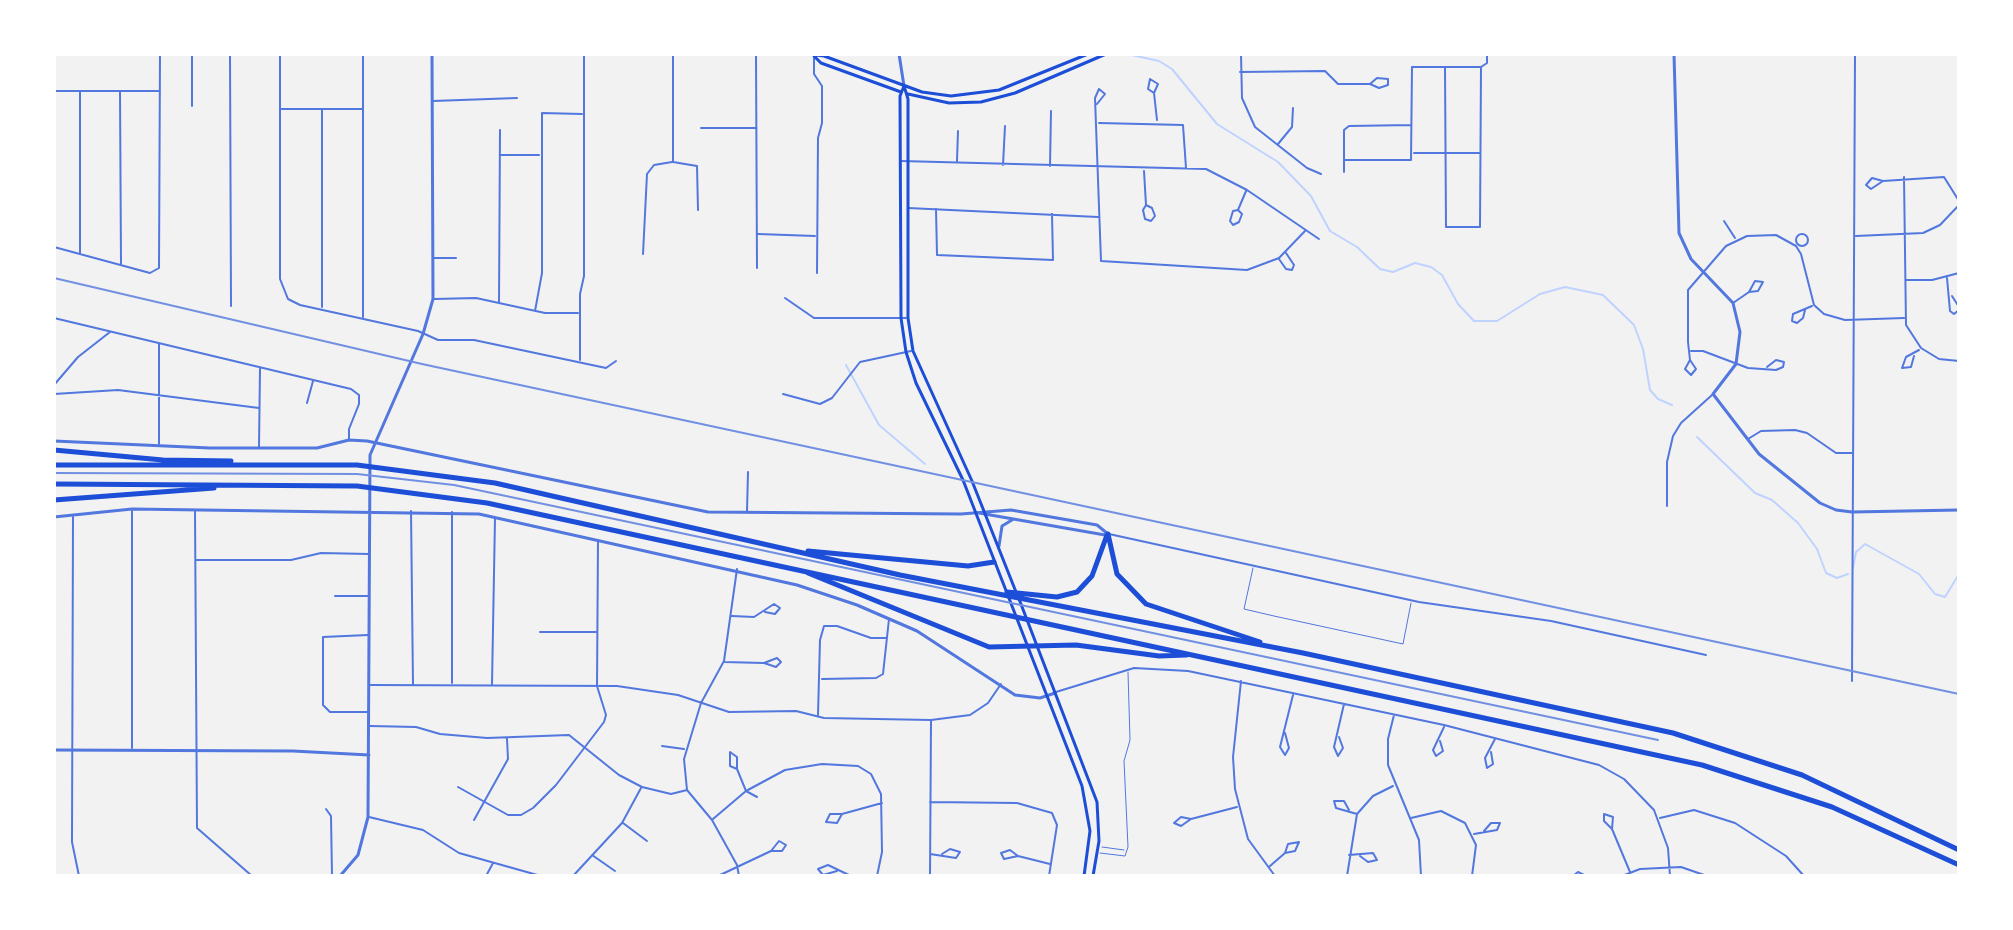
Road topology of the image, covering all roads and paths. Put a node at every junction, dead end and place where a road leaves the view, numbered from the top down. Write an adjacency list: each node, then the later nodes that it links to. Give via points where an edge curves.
1 (160, 54): 29 (street)
2 (192, 54): 36 (street)
3 (230, 54): 109 (street)
4 (280, 54): 38 (street)
5 (363, 54): 40 (street)
6 (432, 54): 34 (street)
7 (584, 54): 42 (street)
8 (673, 54): 60 (street)
9 (756, 54): 48 (street)
10 (808, 54): 20 (main road)
11 (899, 54): 25 (street)
12 (1010, 54): 13 (street)
13 (1015, 54)
14 (1088, 54): 25 (main road, via 982,93 933,94)
15 (1106, 54): 32 (main road, via 981,102 949,103)
16 (1241, 54): 23 (street)
17 (1487, 54): 22 (street)
18 (1674, 54): 97 (street, via 1679,233)
19 (1855, 54): 83 (street)
20 (814, 56): 25 (main road); 30 (main road); 84 (street, via 814,74 822,86)
21 (1445, 67): 22 (street); 45 (street, via 1412,67); 53 (street)
22 (1481, 67): 54 (street)
23 (1240, 72): 24 (street, via 1325,71 1338,84); 51 (street, via 1247,114)
24 (1370, 84)
25 (904, 86): 30 (main road); 32 (main road)
26 (54, 91): 27 (street)
27 (80, 91): 28 (street); 90 (street)
28 (120, 91): 29 (street); 95 (street)
29 (160, 91): 95 (street, via 157,271)
30 (901, 92): 32 (main road); 58 (main road)
31 (1154, 93): 43 (street)
32 (907, 94): 59 (main road)
33 (517, 98): 34 (street)
34 (432, 101): 92 (street)
35 (1097, 104): 44 (street)
36 (192, 106)
37 (1293, 108): 51 (street, via 1292,127)
38 (280, 109): 39 (street); 111 (street, via 280,279 284,294 300,305)
39 (322, 109): 40 (street); 111 (street)
40 (363, 109): 116 (street)
41 (1051, 111): 63 (street)
42 (584, 114): 56 (street, via 542,113); 114 (street)
43 (1157, 122): 44 (street); 66 (street, via 1186,128)
44 (1098, 123): 64 (street)
45 (1412, 125): 52 (street); 57 (street, via 1349,126 1344,130)
46 (1005, 126): 62 (street)
47 (701, 128): 48 (street)
48 (756, 128): 82 (street)
49 (500, 130): 55 (street)
50 (958, 131): 61 (street)
51 (1278, 145): 68 (street)
52 (1412, 153): 53 (street); 57 (street, via 1411,160)
53 (1446, 153): 54 (street); 54 (street, via 1446,227 1480,227)
54 (1481, 153)
55 (500, 155): 56 (street); 106 (street)
56 (541, 155): 113 (street, via 542,273)
57 (1344, 160): 67 (street)
58 (900, 161): 59 (street); 117 (main road)
59 (908, 161): 61 (street); 74 (main road)
60 (673, 162): 76 (street, via 697,166); 91 (street, via 654,165 647,174)
61 (957, 163): 62 (street)
62 (1003, 166): 63 (street)
63 (1050, 168): 64 (street)
64 (1098, 168): 65 (street); 79 (street)
65 (1144, 168): 66 (street); 73 (street)
66 (1186, 168): 71 (street, via 1220,173)
67 (1344, 172)
68 (1321, 174)
69 (1904, 177): 70 (street); 72 (street, via 1944,177); 85 (street)
70 (1883, 181)
71 (1247, 190): 77 (street); 81 (street)
72 (1959, 203): 85 (street, via 1940,225)
73 (1146, 205)
74 (907, 208): 75 (street); 118 (main road)
75 (936, 209): 78 (street); 78 (street, via 937,255 1053,260)
76 (698, 210)
77 (1238, 210)
78 (1052, 214): 79 (street)
79 (1098, 217): 94 (street, via 1101,261 1247,270)
80 (1724, 221): 87 (street)
81 (1305, 230): 86 (street); 89 (street)
82 (756, 234): 84 (street); 96 (street)
83 (1855, 235): 85 (street); 120 (street)
84 (817, 236): 98 (street)
85 (1904, 236): 101 (street)
86 (1319, 239)
87 (1736, 239): 97 (street); 108 (street, via 1776,235 1796,246)
88 (54, 247): 90 (street)
89 (1286, 253): 94 (street); 94 (street, via 1292,270)
90 (80, 254): 95 (street)
91 (643, 254)
92 (432, 258): 93 (street); 105 (street)
93 (456, 258)
94 (1279, 258)
95 (121, 264)
96 (757, 268)
97 (1702, 270): 107 (street); 127 (street, via 1688,290)
98 (817, 273)
99 (1959, 273): 100 (street)
100 (1946, 276): 101 (street); 103 (street)
101 (1904, 280): 119 (street)
102 (1749, 292): 107 (street)
103 (1951, 295): 110 (street); 110 (street, via 1950,311)
104 (785, 298): 117 (street, via 814,318)
105 (433, 299): 106 (street); 122 (street)
106 (499, 303): 113 (street)
107 (1733, 303): 133 (street, via 1740,332)
108 (1814, 305): 112 (street); 120 (street, via 1835,319)
109 (231, 306)
110 (1959, 308)
111 (322, 309): 116 (street)
112 (1805, 310)
113 (535, 311): 114 (street)
114 (580, 313): 132 (street)
115 (54, 318): 121 (street)
116 (363, 318): 122 (street)
117 (901, 318): 118 (street); 126 (main road)
118 (908, 318): 125 (main road)
119 (1904, 318): 120 (street); 124 (street)
120 (1855, 320): 151 (street)
121 (111, 331): 123 (street); 137 (street)
122 (423, 334): 132 (street); 147 (street)
123 (159, 343): 135 (street); 141 (street)
124 (1921, 348): 128 (street); 131 (street, via 1939,359)
125 (913, 351): 126 (street); 168 (main road)
126 (906, 352): 139 (street, via 860,362 832,398 820,404); 166 (main road)
127 (1689, 352): 129 (street); 133 (street, via 1703,351)
128 (1914, 356)
129 (1690, 360)
130 (616, 361): 132 (street, via 606,368)
131 (1959, 361)
132 (580, 363)
133 (1736, 364): 134 (street); 140 (street)
134 (1767, 367)
135 (260, 368): 136 (street); 143 (street)
136 (313, 380): 142 (street); 145 (street, via 359,395)
137 (54, 385)
138 (54, 394): 141 (street, via 118,390)
139 (783, 394)
140 (1713, 394): 144 (street); 158 (street, via 1673,436)
141 (159, 396): 143 (street); 148 (street)
142 (307, 403)
143 (259, 408): 149 (street)
144 (1748, 439): 151 (street, via 1761,431 1795,430 1836,453); 167 (street, via 1820,503)
145 (349, 440): 147 (street); 149 (street, via 317,448)
146 (54, 441): 148 (street)
147 (373, 443): 162 (street); 165 (street, via 708,512)
148 (159, 444): 149 (street)
149 (259, 447)
150 (54, 450): 152 (highway)
151 (1854, 453): 167 (street)
152 (256, 464): 153 (highway); 175 (highway, via 380,466 495,483)
153 (54, 465)
154 (748, 472): 165 (street)
155 (54, 484): 156 (highway)
156 (254, 485): 157 (highway); 182 (highway, via 357,486 472,500)
157 (54, 500)
158 (1667, 506)
159 (132, 509): 160 (street); 169 (street); 231 (street)
160 (195, 510): 162 (street); 178 (street)
161 (1959, 510): 167 (street)
162 (369, 511): 163 (street); 177 (street)
163 (411, 511): 164 (street); 207 (street)
164 (452, 512): 171 (street); 208 (street)
165 (747, 512): 166 (street)
166 (975, 512): 168 (street); 179 (main road)
167 (1852, 512): 204 (street)
168 (983, 513): 172 (street); 173 (street, via 1036,513 1097,525); 176 (main road)
169 (73, 516): 170 (street); 230 (street)
170 (54, 517)
171 (495, 517): 174 (street); 209 (street)
172 (1016, 519): 173 (street); 176 (street, via 1002,526)
173 (1108, 534): 180 (street); 183 (highway, via 1089,581 1073,594 1050,597); 196 (highway, via 1117,574 1146,604)
174 (598, 539): 181 (street); 191 (street)
175 (773, 547): 179 (highway, via 968,566); 183 (highway)
176 (999, 549): 195 (main road)
177 (370, 554): 178 (street); 185 (street)
178 (196, 560): 233 (street)
179 (994, 562): 194 (main road)
180 (1254, 566): 186 (street); 186 (lane, via 1244,609 1286,619 1403,644)
181 (737, 569): 188 (street); 189 (street)
182 (800, 569): 194 (highway, via 989,647); 197 (highway)
183 (963, 587): 196 (highway)
184 (335, 596): 185 (street)
185 (370, 596): 192 (street)
186 (1411, 601): 198 (street, via 1551,621)
187 (765, 612): 188 (street)
188 (731, 616): 199 (street)
189 (889, 618): 193 (street); 205 (street)
190 (540, 632): 191 (street)
191 (597, 632): 210 (street)
192 (370, 636): 206 (street); 216 (street, via 323,637 326,710)
193 (886, 638): 202 (street, via 885,670 880,676); 202 (street, via 824,626)
194 (1028, 648): 195 (highway); 213 (main road)
195 (1038, 648): 197 (highway, via 1076,645); 211 (main road)
196 (1280, 649): 264 (highway, via 1714,744 1813,780)
197 (1194, 655): 279 (highway, via 1724,771 1832,807)
198 (1706, 655)
199 (724, 661): 200 (street); 214 (street)
200 (764, 663)
201 (1128, 670): 203 (street, via 1188,671); 211 (street); 267 (lane)
202 (821, 679): 218 (street)
203 (1241, 681): 212 (street); 246 (street, via 1233,768)
204 (1852, 681)
205 (1001, 684): 213 (street, via 1022,697); 219 (street, via 973,713)
206 (369, 685): 207 (street); 216 (street)
207 (413, 685): 208 (street)
208 (452, 685): 209 (street)
209 (492, 685): 210 (street)
210 (597, 686): 214 (street, via 678,695); 227 (street, via 606,715)
211 (1055, 693): 213 (street); 263 (main road, via 1097,802)
212 (1294, 693): 215 (street); 222 (street)
213 (1046, 695): 262 (main road, via 1082,786)
214 (701, 703): 218 (street, via 729,712 796,711); 232 (street)
215 (1344, 703): 217 (street); 224 (street)
216 (369, 712): 221 (street)
217 (1394, 714): 220 (street); 237 (street, via 1387,750)
218 (818, 716): 219 (street)
219 (931, 720): 243 (street)
220 (1444, 725): 225 (street); 226 (street)
221 (369, 726): 223 (street); 235 (street)
222 (1285, 733): 222 (street, via 1280,749 1285,755 1289,748)
223 (507, 737): 227 (street, via 569,735); 244 (street, via 508,759)
224 (1339, 737)
225 (1495, 738): 234 (street); 254 (street, via 1610,770 1637,789)
226 (1440, 741)
227 (585, 746): 239 (street); 244 (street, via 556,785 521,815 508,815)
228 (662, 746): 232 (street)
229 (54, 750): 230 (street)
230 (74, 750): 231 (street); 285 (street, via 72,851)
231 (132, 750): 233 (street)
232 (685, 750): 240 (street)
233 (196, 751): 235 (street); 286 (street, via 197,828)
234 (1491, 752)
235 (369, 755): 251 (street)
236 (737, 769): 241 (street)
237 (1394, 785): 250 (street, via 1373,796); 253 (street)
238 (458, 787): 244 (street)
239 (642, 787): 240 (street, via 671,794); 257 (street)
240 (687, 790): 256 (street)
241 (746, 791): 242 (street); 245 (street, via 785,770 841,764 871,774); 256 (street)
242 (757, 797)
243 (930, 802): 271 (street); 277 (street, via 1017,803 1047,811 1057,825)
244 (484, 803): 255 (street)
245 (882, 803): 249 (street); 295 (street)
246 (1239, 807): 252 (street); 280 (street, via 1248,839)
247 (326, 809): 287 (street, via 331,816)
248 (1349, 810): 250 (street)
249 (842, 814)
250 (1357, 814): 273 (street)
251 (368, 817): 276 (street, via 423,830 459,853); 288 (street, via 358,855)
252 (1191, 819)
253 (1410, 819): 260 (street, via 1446,812 1461,819); 302 (street, via 1422,852)
254 (1658, 819): 281 (street); 309 (street, via 1694,810 1735,823 1786,856)
255 (474, 820)
256 (712, 820): 278 (street)
257 (622, 823): 261 (street); 270 (street)
258 (1612, 829): 284 (street)
259 (1484, 831): 260 (street)
260 (1473, 834): 303 (street)
261 (647, 841)
262 (1089, 845): 263 (lane); 266 (main road)
263 (1098, 847): 267 (lane); 268 (main road)
264 (1959, 850)
265 (771, 851): 278 (street)
266 (1088, 851): 268 (lane); 298 (main road)
267 (1127, 851): 268 (lane, via 1125,856)
268 (1097, 853): 299 (main road)
269 (1285, 853): 280 (street)
270 (591, 854): 282 (street); 291 (street)
271 (930, 854): 272 (street); 296 (street)
272 (942, 854)
273 (1349, 855): 275 (street); 301 (street)
274 (1018, 856): 277 (street)
275 (1360, 856)
276 (494, 862): 289 (street); 290 (street)
277 (1051, 864): 297 (street)
278 (737, 865): 292 (street); 293 (street)
279 (1959, 865)
280 (1268, 867): 300 (street)
281 (1670, 867): 284 (street); 307 (street); 308 (street)
282 (615, 871)
283 (837, 871): 294 (street)
284 (1630, 872): 306 (street)
285 (79, 876)
286 (252, 876)
287 (332, 876)
288 (340, 876)
289 (486, 876)
290 (541, 876)
291 (573, 876)
292 (718, 876)
293 (739, 876)
294 (851, 876)
295 (877, 876)
296 (930, 876)
297 (1049, 876)
298 (1084, 876)
299 (1093, 876)
300 (1275, 876)
301 (1347, 876)
302 (1421, 876)
303 (1472, 876)
304 (1573, 876): 305 (street)
305 (1586, 876)
306 (1622, 876)
307 (1670, 876)
308 (1707, 876)
309 (1804, 876)

